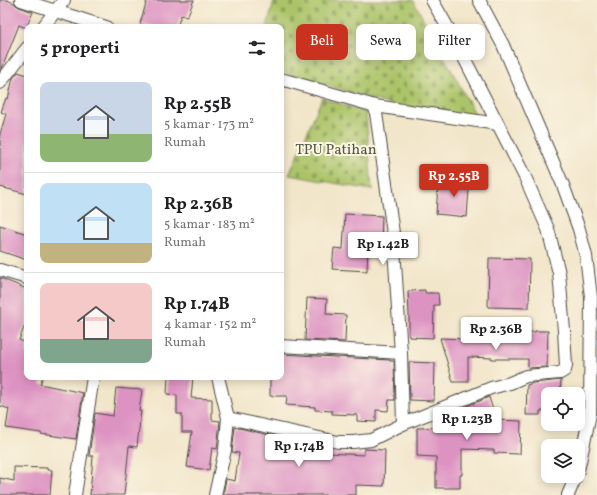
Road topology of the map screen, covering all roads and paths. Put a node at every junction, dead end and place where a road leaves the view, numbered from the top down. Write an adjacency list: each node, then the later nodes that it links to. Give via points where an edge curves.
1 (21, 0): 5 (street)
2 (64, 0): 5 (street)
3 (432, 0): 12 (street)
4 (479, 0): 21 (street, via 503,45 563,184 586,256 591,296 590,414)
5 (55, 11): 6 (street); 7 (street)
6 (45, 24)
7 (96, 24)
8 (24, 52): 10 (street)
9 (284, 80): 11 (street)
10 (0, 83)
11 (374, 106): 12 (street); 16 (street, via 393,233)
12 (498, 124): 20 (street, via 548,229 559,273 565,370 560,373 526,376)
13 (0, 270): 14 (street)
14 (24, 277)
15 (284, 346): 16 (street)
16 (402, 353): 20 (street)
17 (93, 380): 23 (street)
18 (219, 380): 19 (street)
19 (228, 418): 20 (street, via 338,442 370,440); 24 (street, via 225,450)
20 (403, 424)
21 (585, 439)
22 (573, 483): 25 (street)
23 (75, 495)
24 (215, 495)
25 (568, 495)

